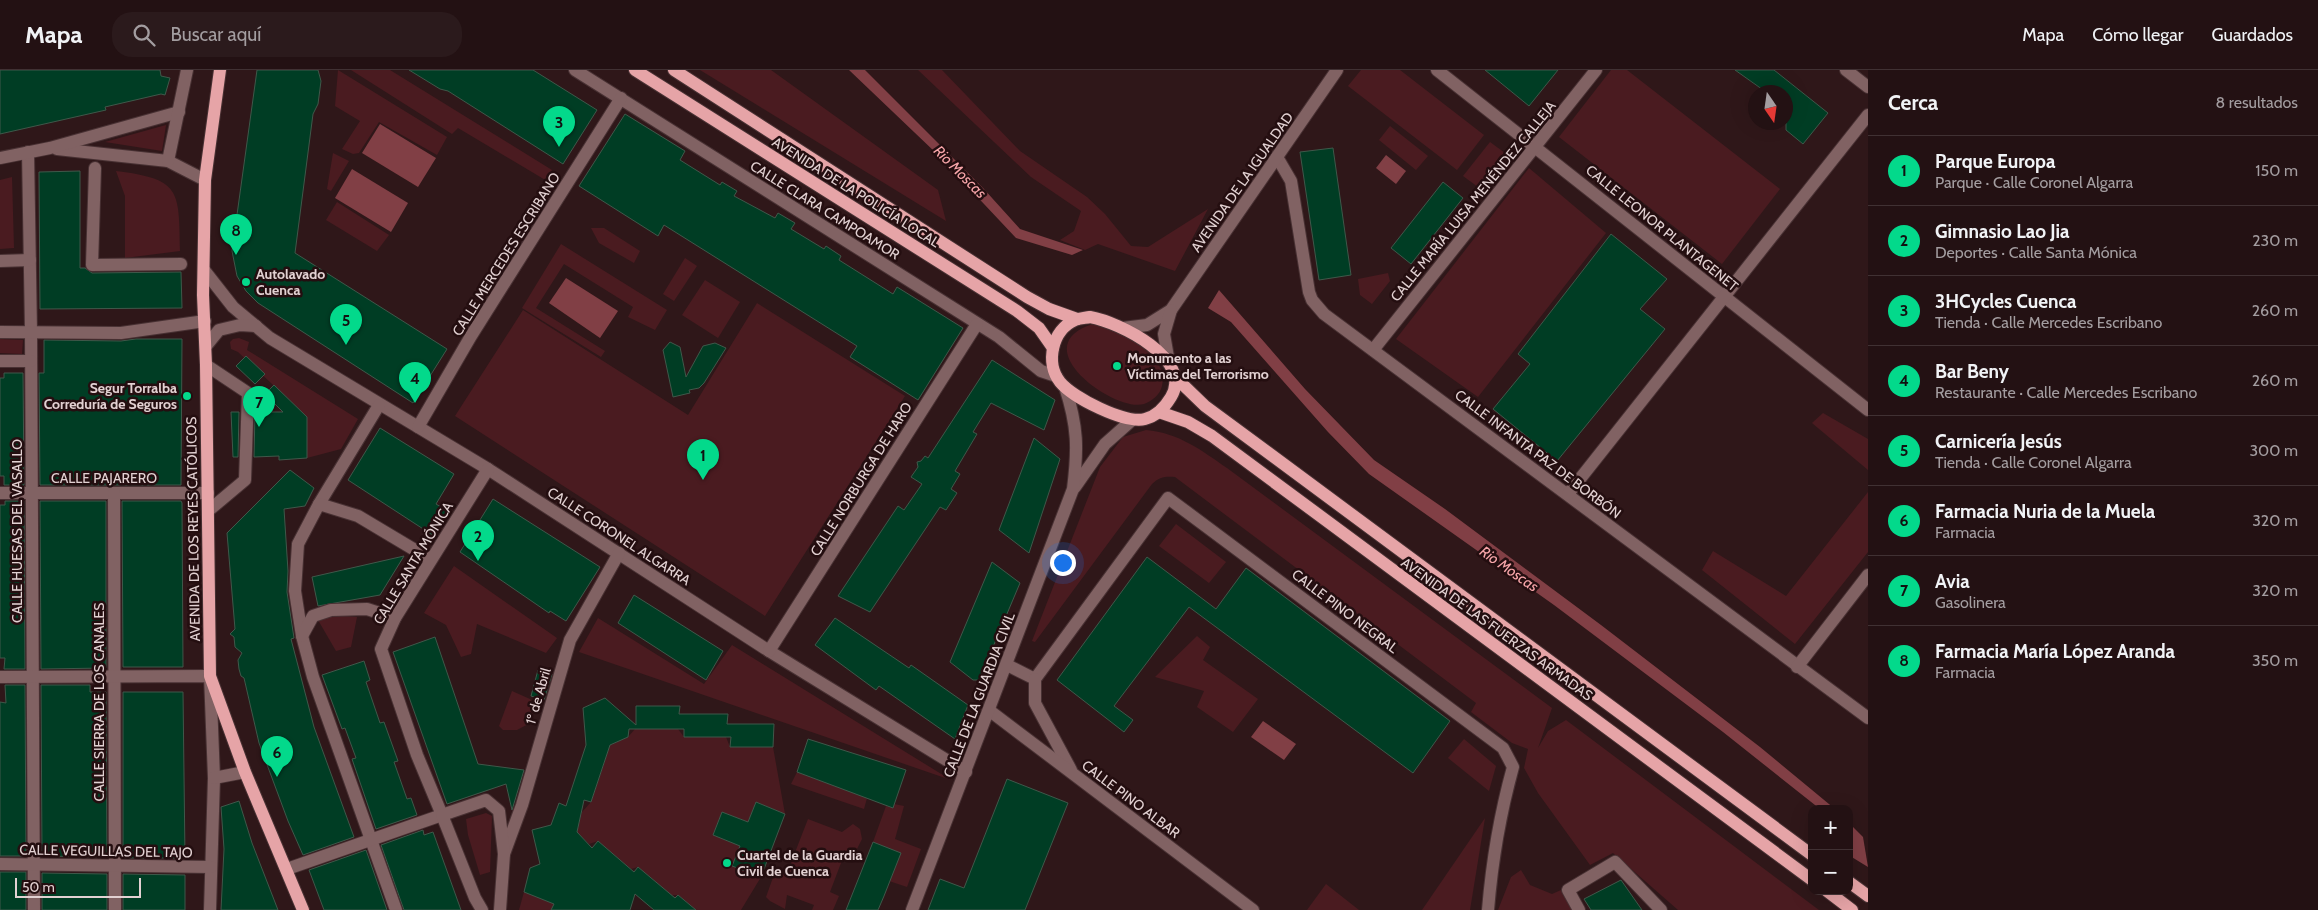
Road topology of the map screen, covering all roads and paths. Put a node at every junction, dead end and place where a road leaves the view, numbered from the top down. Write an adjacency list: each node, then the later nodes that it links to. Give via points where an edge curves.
1 (187, 70): 12 (street)
2 (220, 70): 21 (main road, AVENIDA DE LOS REYES CATÓLICOS)
3 (575, 70): 11 (street, CALLE CLARA CAMPOAMOR)
4 (635, 70): 36 (main road, AVENIDA DE LA POLICÍA LOCAL, via 1017,311 1039,328)
5 (674, 70): 28 (main road, AVENIDA DE LA POLICÍA LOCAL, via 1027,297)
6 (1337, 70): 17 (street, AVENIDA DE LA IGUALDAD)
7 (1437, 70): 14 (street, CALLE LEONOR PLANTAGENET)
8 (1596, 70): 14 (street, CALLE MARÍA LUISA MENÉNDEZ CALLEJA)
9 (1846, 70): 10 (street)
10 (1868, 87)
11 (621, 98): 30 (street, CALLE CLARA CAMPOAMOR); 49 (street, CALLE MERCEDES ESCRIBANO, via 471,336)
12 (179, 112): 15 (street); 19 (street)
13 (1868, 116): 26 (street)
14 (1536, 147): 26 (street, CALLE LEONOR PLANTAGENET); 37 (street, CALLE MARÍA LUISA MENÉNDEZ CALLEJA)
15 (50, 148): 16 (street); 19 (street)
16 (28, 152): 18 (street); 22 (street, CALLE HUESAS DEL VASALLO)
17 (1277, 157): 27 (street, AVENIDA DE LA IGUALDAD); 37 (street, CALLE INFANTA PAZ DE BORBÓN, via 1291,181 1306,281 1312,300 1324,314)
18 (0, 158)
19 (168, 161): 21 (street)
20 (95, 168): 24 (street, via 92,265)
21 (205, 180): 25 (main road, AVENIDA DE LOS REYES CATÓLICOS)
22 (30, 260): 23 (street); 34 (street, CALLE HUESAS DEL VASALLO)
23 (0, 261)
24 (182, 264)
25 (204, 270): 29 (main road, AVENIDA DE LOS REYES CATÓLICOS); 31 (street, CALLE CORONEL ALGARRA, via 233,307)
26 (1724, 297): 46 (street, CALLE LEONOR PLANTAGENET); 56 (street)
27 (1171, 310): 32 (street, AVENIDA DE LA IGUALDAD, via 1147,325); 40 (street, AVENIDA DE LA IGUALDAD, via 1164,334)
28 (1077, 319): 32 (main road, via 1100,318); 36 (main road, via 1068,324)
29 (205, 321): 34 (street, via 121,333); 35 (main road, AVENIDA DE LOS REYES CATÓLICOS)
30 (977, 324): 42 (street, CALLE CLARA CAMPOAMOR, via 1041,371); 64 (street, CALLE NORBURGA DE HARO)
31 (256, 326): 35 (street, via 240,325 218,330); 45 (street, CALLE CORONEL ALGARRA, via 270,338)
32 (1123, 328): 40 (main road, via 1147,343)
33 (0, 332): 34 (street)
34 (31, 332): 39 (street, CALLE HUESAS DEL VASALLO)
35 (206, 346): 41 (main road, AVENIDA DE LOS REYES CATÓLICOS)
36 (1053, 348): 42 (main road)
37 (1373, 350): 56 (street, CALLE INFANTA PAZ DE BORBÓN)
38 (0, 361): 39 (street)
39 (31, 361): 53 (street, CALLE HUESAS DEL VASALLO)
40 (1169, 363): 43 (main road)
41 (206, 365): 55 (main road, AVENIDA DE LOS REYES CATÓLICOS); 58 (street, via 248,393 244,480)
42 (1056, 376): 44 (main road)
43 (1176, 378): 47 (main road, via 1173,393); 80 (main road, AVENIDA DE LAS FUERZAS ARMADAS, via 1205,406)
44 (1065, 387): 48 (main road, via 1101,409); 51 (street, CALLE DE LA GUARDIA CIVIL, via 1077,435)
45 (379, 405): 49 (street, CALLE CORONEL ALGARRA); 57 (street)
46 (1868, 410)
47 (1159, 412): 48 (main road, via 1143,420); 87 (main road, AVENIDA DE LAS FUERZAS ARMADAS, via 1188,422 1212,436)
48 (1132, 420): 51 (street, CALLE DE LA GUARDIA CIVIL, via 1105,444)
49 (418, 427): 50 (street, CALLE CORONEL ALGARRA)
50 (488, 470): 59 (street, CALLE CORONEL ALGARRA); 60 (street, CALLE SANTA MÓNICA)
51 (1073, 489): 65 (street, CALLE DE LA GUARDIA CIVIL)
52 (0, 493): 53 (street, CALLE PAJARERO)
53 (32, 493): 54 (street, CALLE PAJARERO); 70 (street, CALLE HUESAS DEL VASALLO)
54 (114, 493): 55 (street, CALLE PAJARERO); 67 (street, CALLE SIERRA DE LOS CANALES)
55 (208, 493): 58 (main road, AVENIDA DE LOS REYES CATÓLICOS)
56 (1568, 494): 66 (street, CALLE INFANTA PAZ DE BORBÓN)
57 (319, 504): 60 (street, via 358,516); 63 (street, via 298,544 295,590)
58 (208, 512): 68 (main road, AVENIDA DE LOS REYES CATÓLICOS)
59 (619, 553): 64 (street, CALLE CORONEL ALGARRA); 81 (street, 1º de Abril, via 570,640 522,806)
60 (430, 559): 62 (street, CALLE SANTA MÓNICA)
61 (1868, 575): 66 (street)
62 (395, 618): 63 (street, via 367,609 331,610 312,616); 78 (street, CALLE SANTA MÓNICA, via 381,648 417,755)
63 (302, 636): 79 (street, via 312,677)
64 (770, 651): 75 (street, CALLE CORONEL ALGARRA)
65 (1007, 665): 71 (street); 72 (street, CALLE DE LA GUARDIA CIVIL)
66 (1797, 667): 73 (street, CALLE INFANTA PAZ DE BORBÓN)
67 (113, 676): 68 (street); 70 (street); 84 (street, CALLE SIERRA DE LOS CANALES)
68 (210, 676): 74 (main road, AVENIDA DE LOS REYES CATÓLICOS); 77 (street)
69 (0, 677): 70 (street)
70 (33, 678): 83 (street, CALLE HUESAS DEL VASALLO)
71 (1035, 679): 76 (street, via 1035,703); 101 (street, CALLE PINO NEGRAL, via 1168,498 1503,748 1514,766 1501,810)
72 (990, 711): 75 (street, CALLE DE LA GUARDIA CIVIL); 76 (street, CALLE PINO ALBAR)
73 (1868, 718)
74 (245, 772): 77 (street); 86 (main road, AVENIDA DE LOS REYES CATÓLICOS)
75 (966, 772): 99 (street, CALLE DE LA GUARDIA CIVIL)
76 (1072, 774): 100 (street, CALLE PINO ALBAR)
77 (214, 778): 85 (street)
78 (442, 816): 79 (street); 81 (street, via 486,800 499,811); 97 (street, CALLE SANTA MÓNICA)
79 (369, 840): 86 (street); 96 (street)
80 (1808, 852)
81 (504, 854): 98 (street)
82 (0, 864): 83 (street, CALLE VEGUILLAS DEL TAJO)
83 (34, 866): 84 (street, CALLE VEGUILLAS DEL TAJO); 92 (street, CALLE HUESAS DEL VASALLO)
84 (114, 867): 85 (street, CALLE VEGUILLAS DEL TAJO); 93 (street, CALLE SIERRA DE LOS CANALES)
85 (211, 867): 94 (street)
86 (287, 869): 95 (main road, AVENIDA DE LOS REYES CATÓLICOS)
87 (1808, 877)
88 (1853, 885): 90 (main road)
89 (1832, 895): 103 (main road)
90 (1868, 896)
91 (1660, 909): 102 (street, via 1615,862 1568,890)
92 (34, 910)
93 (115, 910)
94 (210, 910)
95 (302, 910)
96 (396, 910)
97 (482, 910)
98 (500, 910)
99 (912, 910)
100 (1253, 910)
101 (1488, 910)
102 (1579, 910)
103 (1852, 910)

